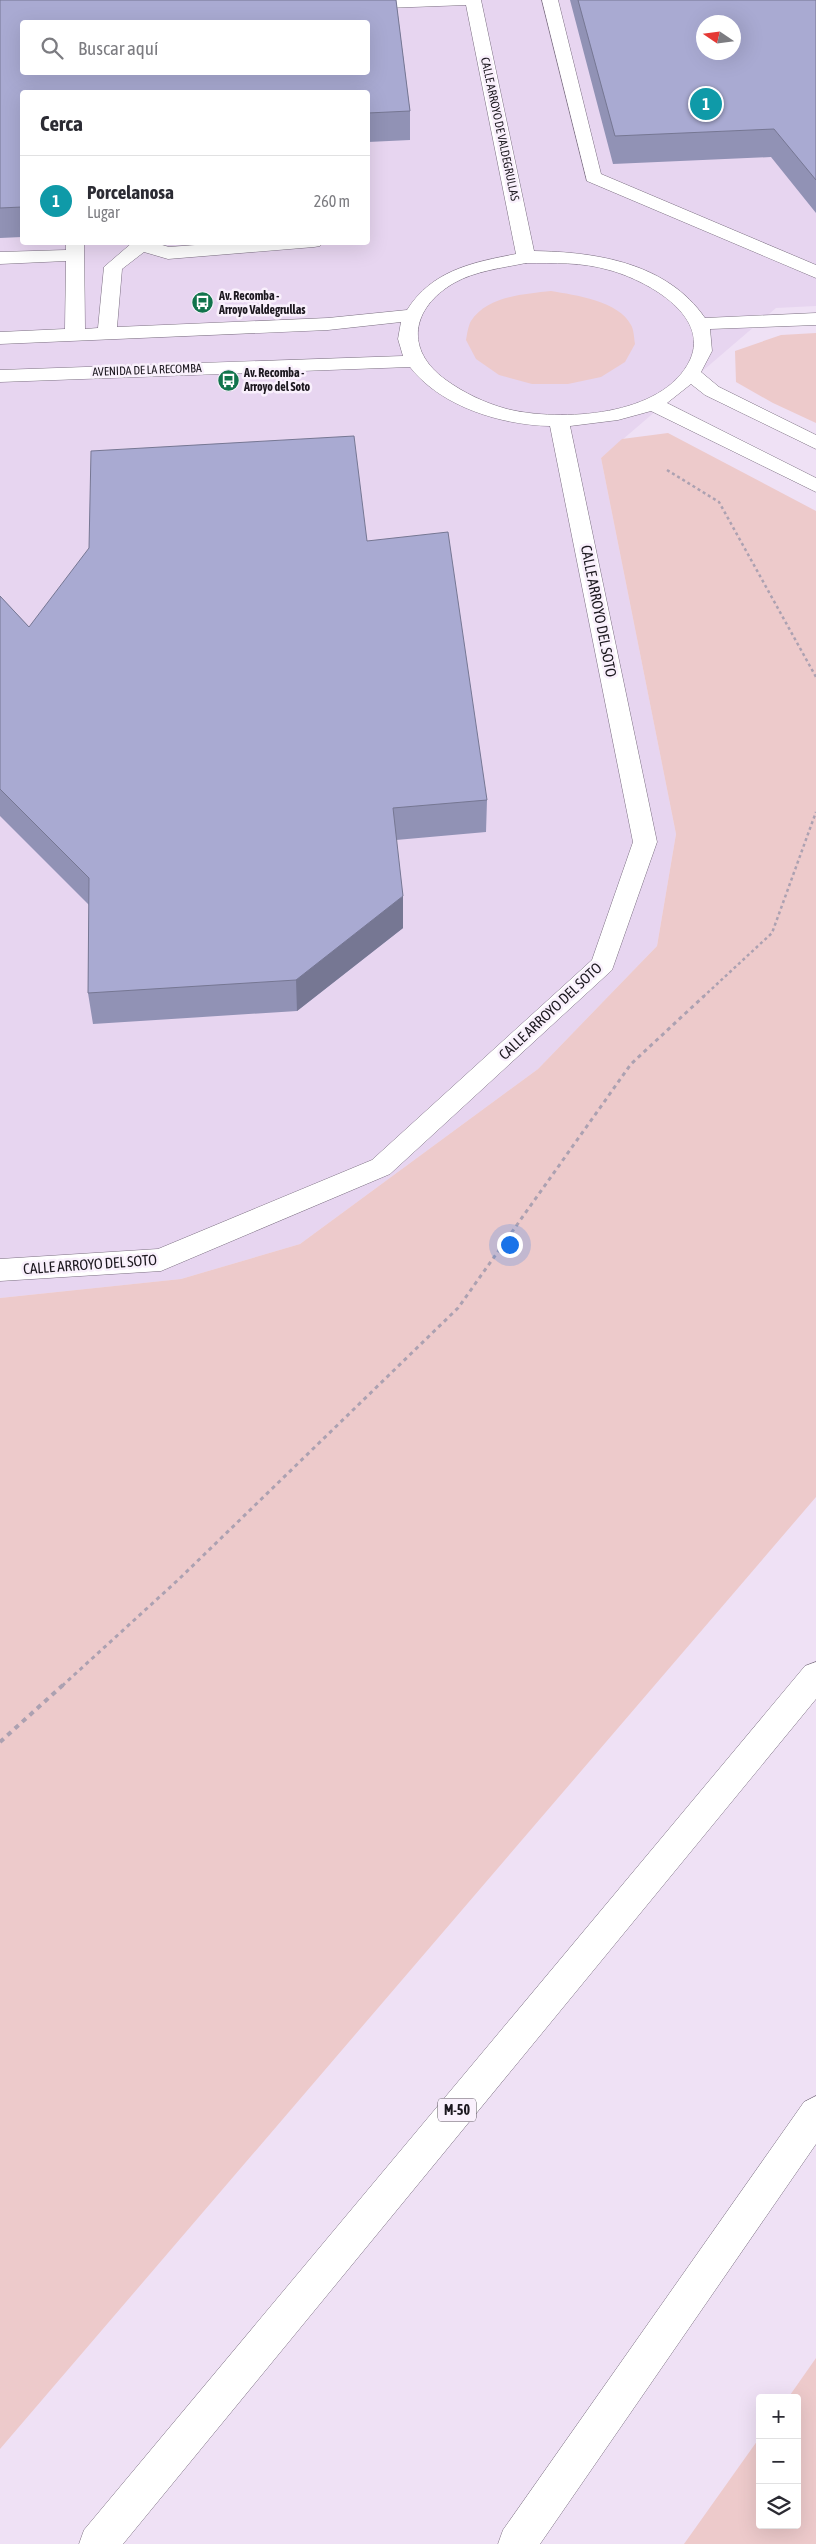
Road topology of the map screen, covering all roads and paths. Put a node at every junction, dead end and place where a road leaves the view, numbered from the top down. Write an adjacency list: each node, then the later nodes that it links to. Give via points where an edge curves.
1 (468, 0): 4 (main road)
2 (473, 0): 10 (main road, CALLE ARROYO DE VALDEGRULLAS)
3 (550, 0): 12 (main road, via 593,177)
4 (400, 1): 5 (main road)
5 (342, 4)
6 (140, 245): 16 (main road, via 113,267)
7 (144, 245): 8 (main road, via 168,253)
8 (274, 245)
9 (75, 249): 11 (main road); 17 (main road)
10 (526, 257): 13 (main road, via 484,266 447,280 426,296); 15 (main road, via 602,262 639,272 673,294)
11 (0, 258)
12 (816, 272)
13 (412, 315): 16 (main road, via 328,324); 19 (main road, via 408,343)
14 (816, 319): 15 (main road)
15 (700, 324): 20 (main road, via 704,340 701,357)
16 (106, 334): 17 (main road)
17 (75, 335): 18 (main road)
18 (0, 338)
19 (415, 361): 21 (main road, AVENIDA DE LA RECOMBA); 23 (main road, via 439,385 473,405 513,416)
20 (691, 374): 22 (main road); 24 (main road, via 712,391)
21 (0, 376)
22 (653, 404): 23 (main road, via 602,416); 26 (main road)
23 (559, 420): 29 (main road, CALLE ARROYO DEL SOTO, via 644,842 603,964 381,1166 161,1260)
24 (816, 443)
25 (667, 470): 27 (path, via 719,502)
26 (816, 486)
27 (816, 677)
28 (816, 812): 31 (path, via 772,933 631,1064 458,1308 178,1580)
29 (0, 1270)
30 (816, 1676): 33 (main road, M-50)
31 (0, 1742)
32 (816, 2114): 34 (main road)
33 (98, 2544)
34 (517, 2544)

